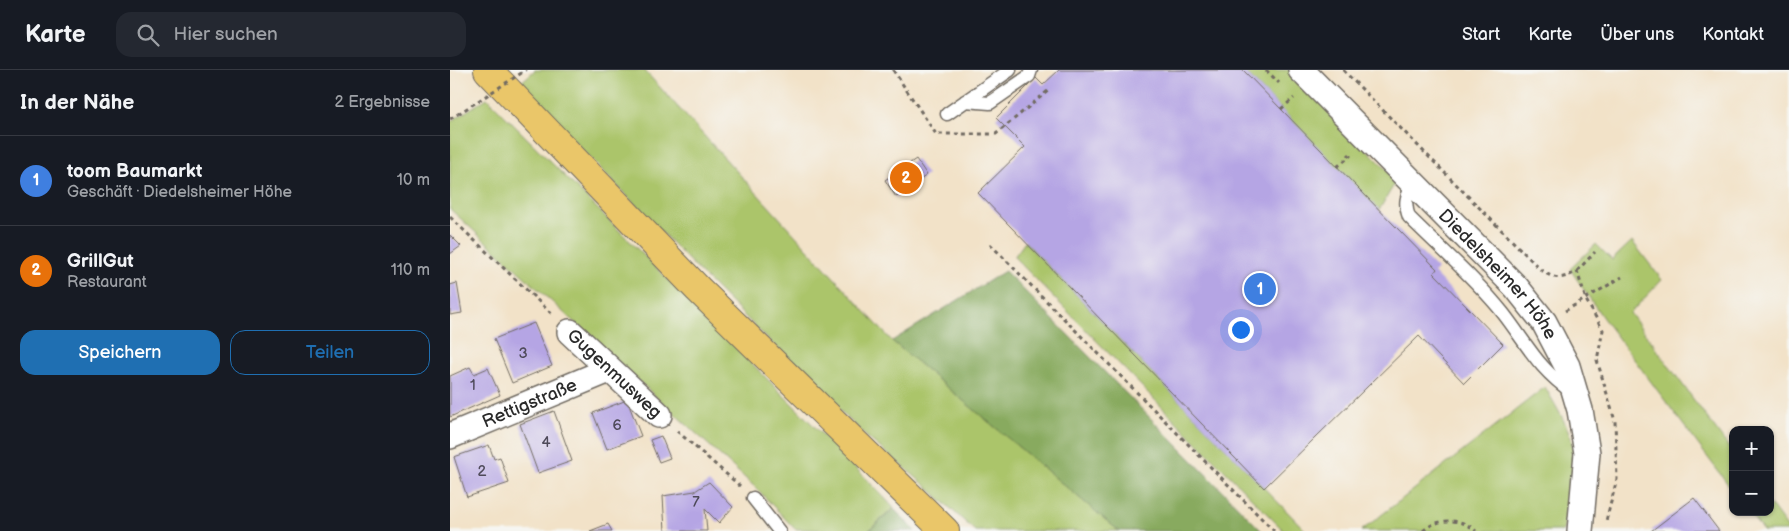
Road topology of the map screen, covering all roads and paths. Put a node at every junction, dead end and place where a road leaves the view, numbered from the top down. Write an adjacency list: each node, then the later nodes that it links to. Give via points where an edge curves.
1 (488, 70): 29 (main road, via 698,289)
2 (526, 70): 12 (path, bridge)
3 (1010, 70): 9 (lane)
4 (1031, 70): 9 (lane, via 1029,76 990,103)
5 (1302, 70): 14 (street, Diedelsheimer Höhe)
6 (1343, 70): 18 (path, via 1541,270 1552,278 1564,279)
7 (1049, 90): 13 (path)
8 (1294, 98): 10 (path)
9 (965, 101): 11 (lane)
10 (1281, 110)
11 (947, 114)
12 (450, 119)
13 (996, 134)
14 (1414, 184): 21 (street, Diedelsheimer Höhe, via 1516,288); 24 (lane, via 1405,205 1409,217 1502,312 1538,363)
15 (450, 217): 22 (path, Gugenmusweg)
16 (990, 244): 30 (path)
17 (1595, 252): 18 (path)
18 (1576, 271): 20 (path)
19 (1622, 277): 20 (path)
20 (1586, 300): 21 (path)
21 (1544, 322): 24 (street, Diedelsheimer Höhe, via 1567,366)
22 (570, 332): 23 (street, Gugenmusweg)
23 (609, 370): 25 (street, Gugenmusweg); 26 (street, Rettigstraße)
24 (1576, 395): 33 (street, Diedelsheimer Höhe, via 1587,453)
25 (659, 414): 27 (path, Gugenmusweg)
26 (450, 436)
27 (753, 498): 28 (lane)
28 (779, 531)
29 (945, 531)
30 (1274, 531)
31 (1423, 531): 32 (path, via 1431,524 1453,520)
32 (1476, 531)
33 (1580, 531)

